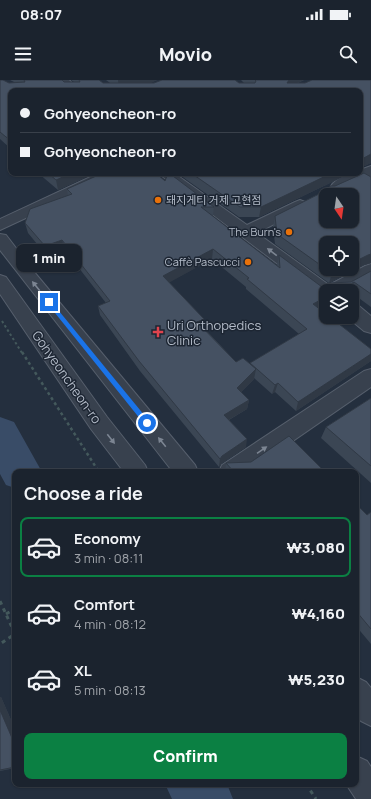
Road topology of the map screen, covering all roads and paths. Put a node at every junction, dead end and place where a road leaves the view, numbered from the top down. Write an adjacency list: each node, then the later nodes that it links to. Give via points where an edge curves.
1 (62, 80): 2 (street)
2 (71, 88)
3 (105, 176): 6 (street)
4 (169, 176): 7 (street)
5 (359, 176): 7 (street)
6 (0, 224)
7 (246, 232): 12 (street, one-way to 7)
8 (0, 239): 19 (street, one-way to 8)
9 (371, 270): 11 (street)
10 (0, 281): 18 (street, Gohyeoncheon-ro, one-way to 18, via 99,423)
11 (346, 284)
12 (319, 287)
13 (359, 317): 15 (street)
14 (0, 318): 17 (path)
15 (371, 326)
16 (371, 377): 20 (street, one-way to 16)
17 (97, 469)
18 (135, 469)
19 (185, 469)
20 (234, 469)
21 (0, 601): 23 (path)
22 (12, 610): 23 (path)
23 (6, 614): 24 (path)
24 (12, 629)
25 (12, 635): 26 (path)
26 (0, 644)
27 (359, 696): 28 (street)
28 (371, 711)
29 (308, 787): 30 (path)
30 (316, 799)

